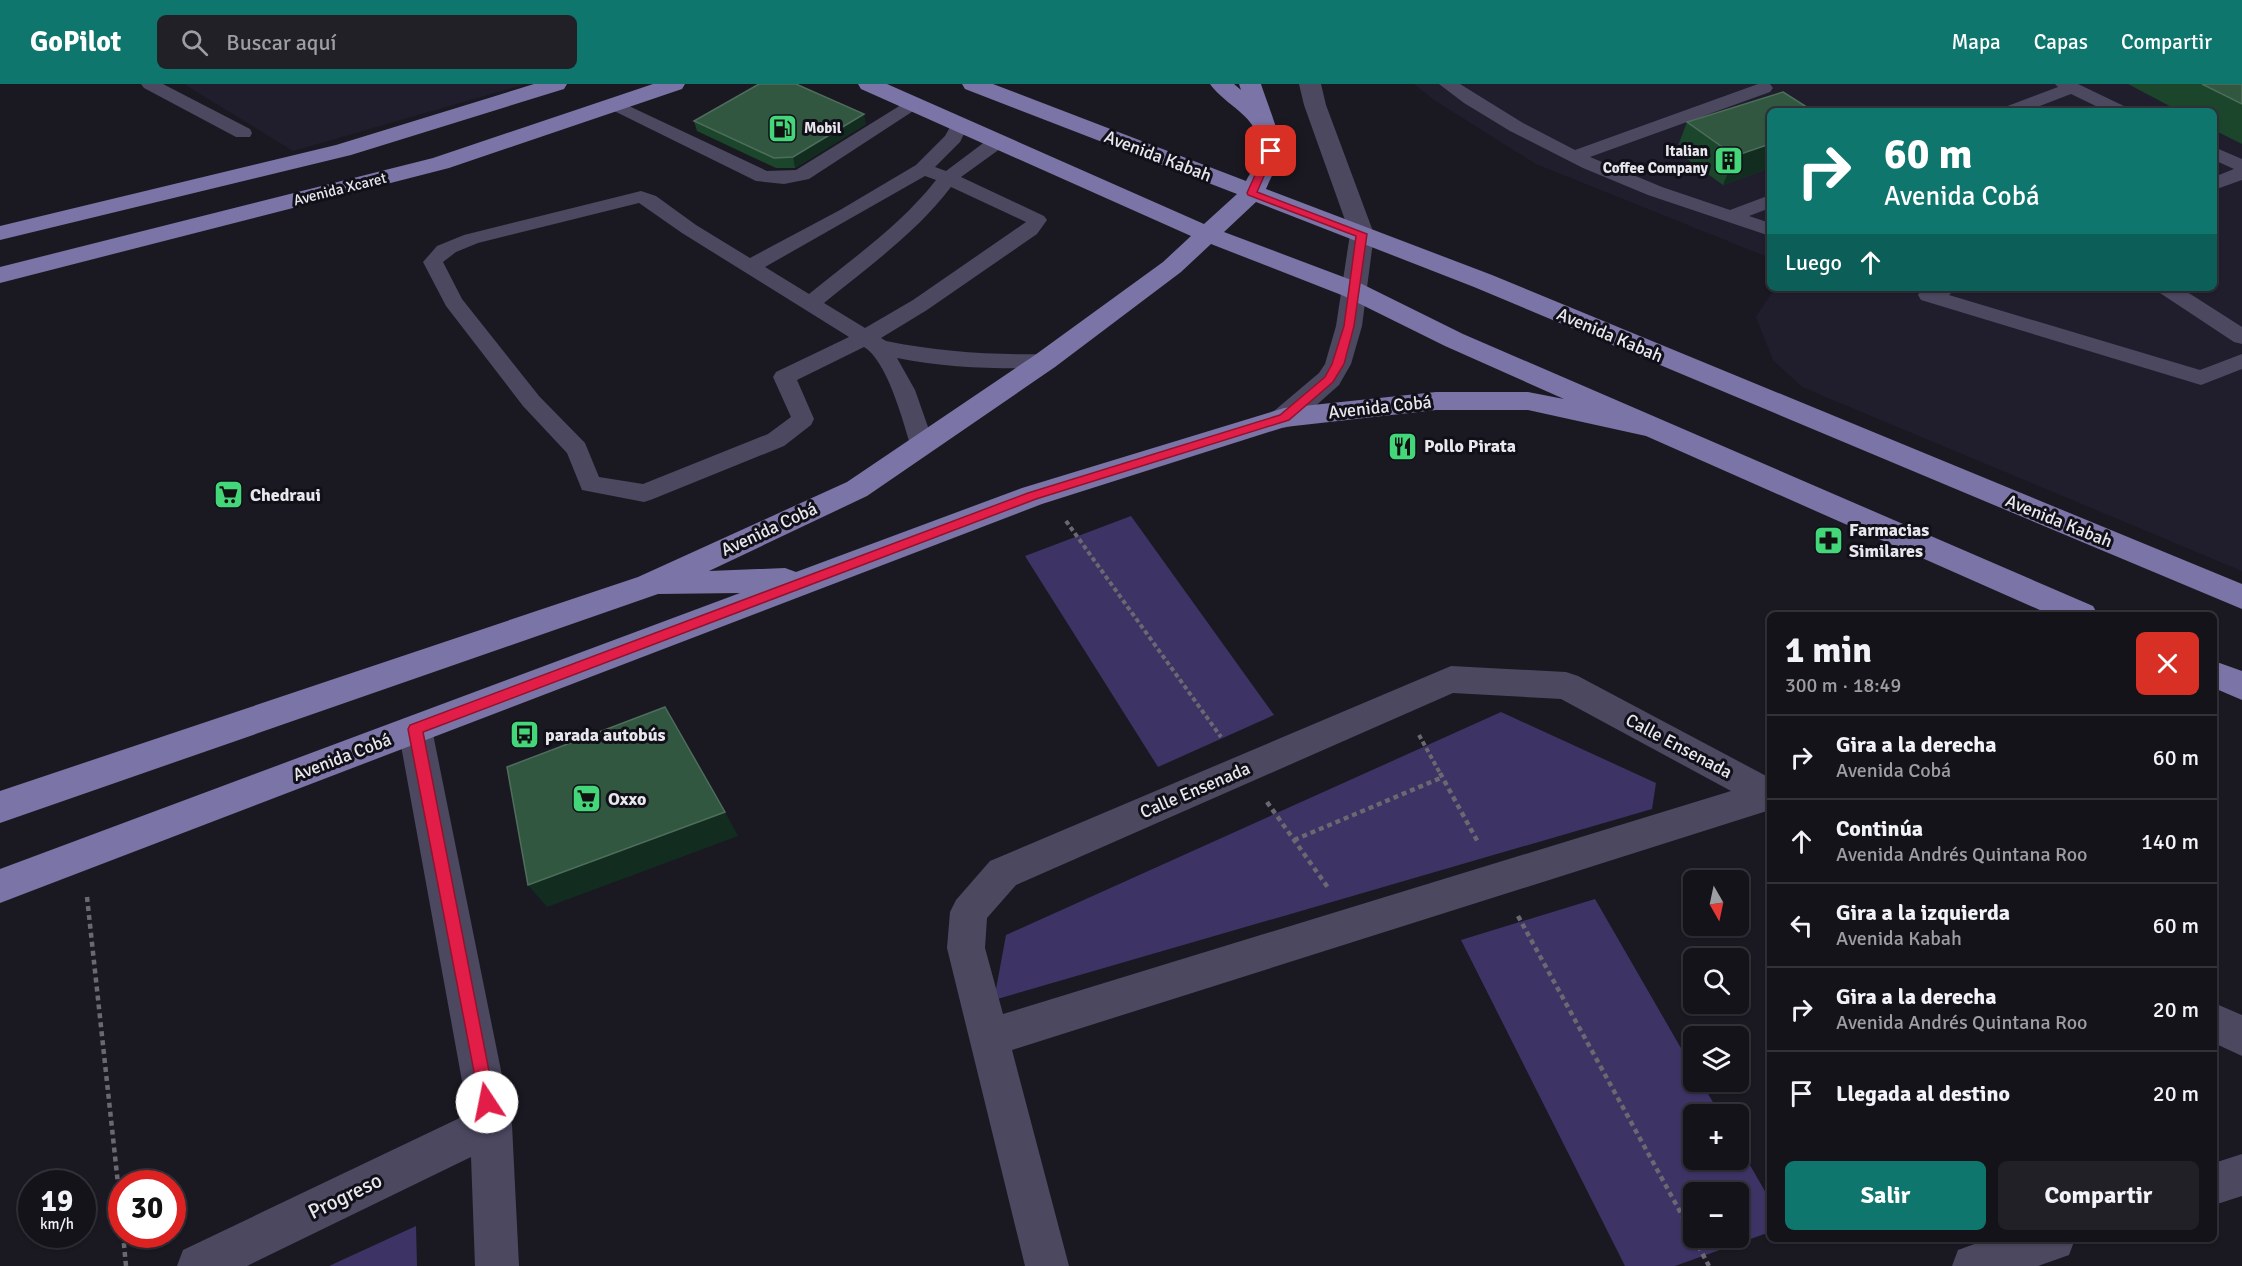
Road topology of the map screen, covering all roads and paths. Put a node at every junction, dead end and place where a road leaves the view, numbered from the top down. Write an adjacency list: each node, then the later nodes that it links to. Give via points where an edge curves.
1 (150, 84): 19 (lane)
2 (556, 84): 21 (main road)
3 (674, 84): 13 (main road, Avenida Xcaret)
4 (869, 84): 14 (main road)
5 (973, 84): 29 (main road, Avenida Kabah)
6 (1221, 84): 17 (main road)
7 (1250, 84): 17 (main road)
8 (1310, 84): 35 (street)
9 (1448, 84): 23 (lane)
10 (1761, 86): 12 (lane); 23 (lane)
11 (2068, 86): 15 (lane); 16 (lane)
12 (1782, 100)
13 (614, 104): 14 (lane, via 764,177 784,178 802,175); 36 (main road, Avenida Xcaret, via 441,163)
14 (915, 104): 18 (main road)
15 (2018, 108)
16 (2114, 108)
17 (1259, 116): 29 (main road, via 1271,151)
18 (960, 124): 20 (main road); 25 (lane, via 953,138)
19 (243, 133)
20 (997, 142): 27 (lane); 34 (main road)
21 (343, 150): 33 (main road); 36 (main road)
22 (2217, 154): 24 (lane)
23 (1574, 157): 31 (lane, via 1640,186)
24 (2242, 166)
25 (923, 169): 27 (lane); 37 (lane)
26 (2242, 173): 28 (lane)
27 (948, 178): 42 (lane, via 898,232); 44 (lane, via 1037,220 1030,231 920,305)
28 (2217, 183)
29 (1252, 193): 34 (main road, Avenida Cobá); 35 (main road, Avenida Kabah)
30 (1767, 202): 31 (lane)
31 (1731, 216): 32 (lane)
32 (1767, 229)
33 (0, 233)
34 (1206, 234): 39 (main road); 45 (main road, Avenida Cobá, via 1172,267)
35 (1362, 234): 39 (street); 53 (main road, Avenida Kabah)
36 (57, 260): 38 (main road, Avenida Xcaret)
37 (749, 267): 42 (lane); 44 (lane, via 641,197 471,239 435,256 433,262 453,301 531,401 578,449 590,484 644,493 776,440 803,419 784,377)
38 (0, 275)
39 (1353, 290): 47 (street, via 1349,326 1338,364 1329,379); 48 (main road, via 1454,340)
40 (1939, 291): 46 (lane, via 1928,295 2200,378)
41 (2172, 291): 43 (lane)
42 (809, 304): 44 (lane)
43 (2242, 337)
44 (873, 342): 45 (lane, via 928,357 986,362); 49 (lane, via 904,390)
45 (1045, 361): 49 (main road, Avenida Cobá)
46 (2242, 361)
47 (1284, 418): 48 (main road, Avenida Cobá, via 1436,401 1528,401); 50 (main road, Avenida Cobá)
48 (1652, 427): 54 (main road)
49 (922, 444): 52 (main road, Avenida Cobá, via 857,489)
50 (1045, 491): 51 (main road, Avenida Cobá); 59 (path)
51 (812, 579): 52 (main road); 58 (main road, Avenida Cobá)
52 (649, 585): 63 (main road, Avenida Cobá)
53 (2242, 597)
54 (2075, 612)
55 (2217, 675): 56 (main road)
56 (2242, 686)
57 (1401, 700): 59 (street, Calle Ensenada); 60 (path); 61 (street, Calle Ensenada, via 1451,679 1566,686)
58 (415, 729): 65 (main road, Avenida Cobá); 72 (street)
59 (1244, 769): 64 (path); 71 (street, Calle Ensenada, via 1003,873 969,912 966,948)
60 (1443, 777): 64 (path); 66 (path)
61 (1767, 793)
62 (1767, 796): 66 (street)
63 (0, 807)
64 (1294, 840): 68 (path)
65 (82, 854): 67 (main road, Avenida Cobá); 73 (path)
66 (1498, 879): 68 (street); 76 (path)
67 (0, 886)
68 (1353, 924): 71 (street)
69 (2217, 1024): 70 (street)
70 (2242, 1036)
71 (988, 1038): 83 (street, Calle Ensenada)
72 (491, 1125): 81 (street, Progreso); 82 (street)
73 (116, 1170)
74 (2242, 1174): 75 (street)
75 (2217, 1183)
76 (1683, 1217)
77 (2044, 1242): 85 (street)
78 (124, 1248): 80 (path)
79 (1700, 1248): 84 (path)
80 (126, 1266)
81 (199, 1266)
82 (497, 1266)
83 (1047, 1266)
84 (1709, 1266)
85 (1974, 1266)

